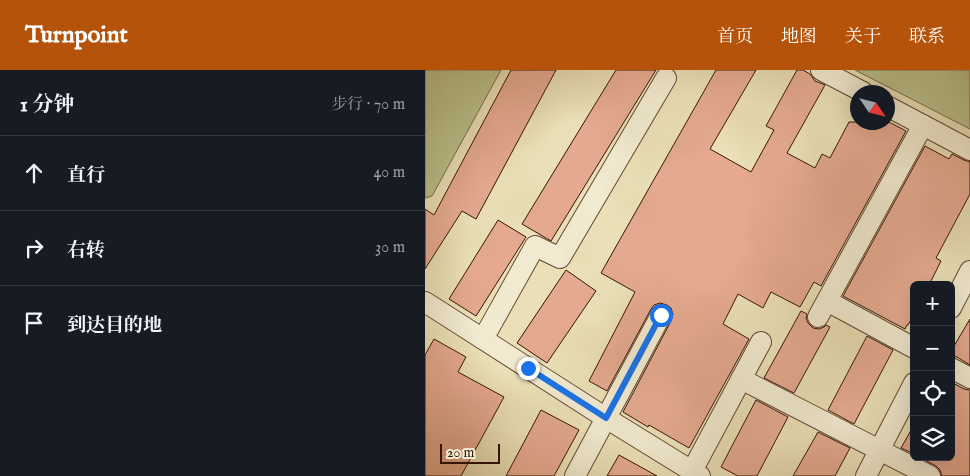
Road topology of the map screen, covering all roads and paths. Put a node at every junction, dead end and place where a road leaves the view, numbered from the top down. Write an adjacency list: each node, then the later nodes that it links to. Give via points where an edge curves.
1 (821, 70): 3 (street)
2 (666, 78): 11 (street, via 560,258 535,246)
3 (850, 85)
4 (895, 110): 5 (street)
5 (923, 125): 6 (street); 13 (street, via 823,309)
6 (970, 150)
7 (970, 271): 8 (street)
8 (955, 300)
9 (425, 302): 11 (street)
10 (661, 315): 18 (street)
11 (483, 339): 18 (street)
12 (761, 342): 16 (street)
13 (910, 346)
14 (955, 370): 15 (street)
15 (970, 378)
16 (741, 379): 19 (street); 20 (street)
17 (910, 391): 19 (street)
18 (606, 418): 20 (street); 21 (street)
19 (880, 450): 22 (street); 23 (street)
20 (696, 473)
21 (575, 476)
22 (867, 476)
23 (930, 476)

